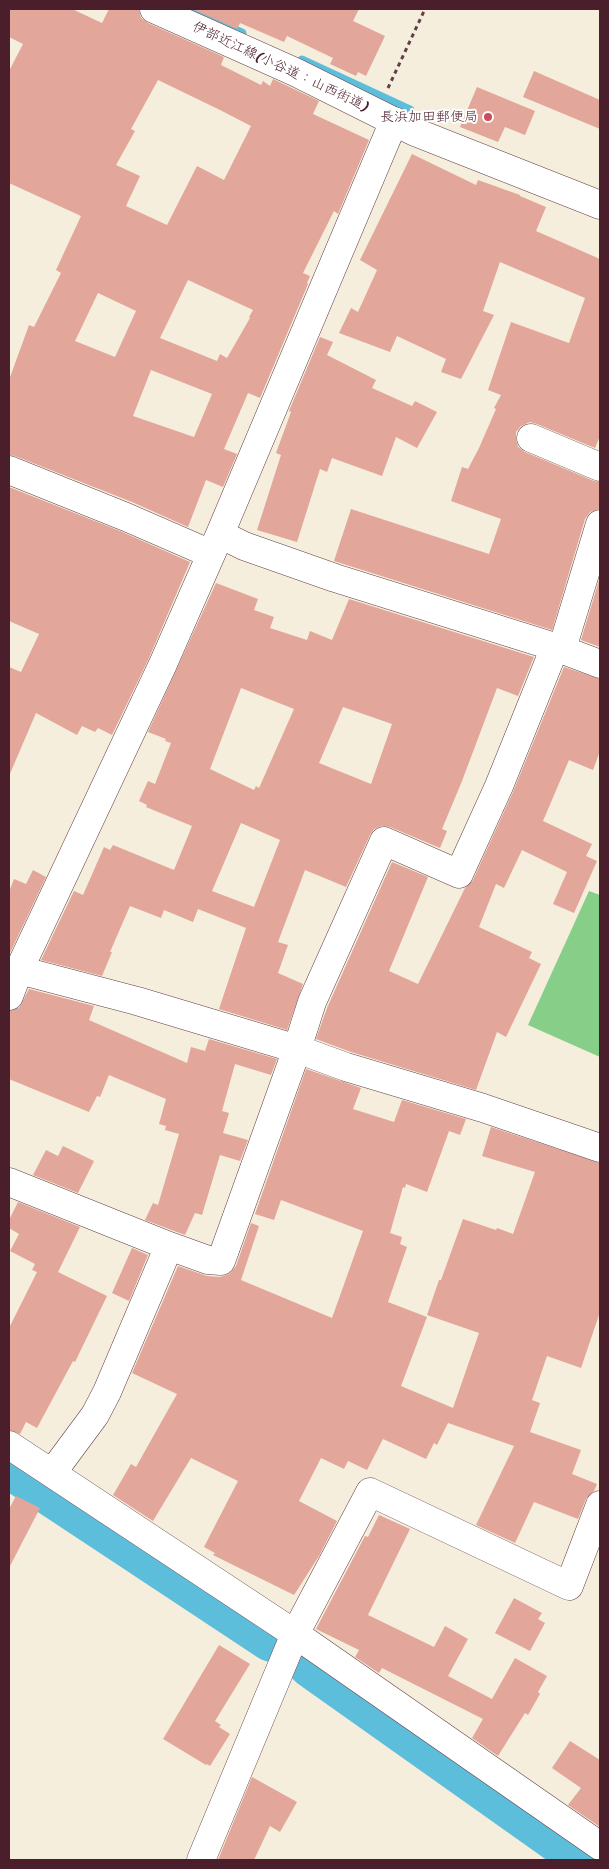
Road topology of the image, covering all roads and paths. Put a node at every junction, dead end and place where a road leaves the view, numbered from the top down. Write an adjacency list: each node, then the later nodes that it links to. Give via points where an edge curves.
1 (154, 9): 4 (street, 伊部近江線(小谷道：山西街道))
2 (425, 9): 3 (path)
3 (392, 80)
4 (405, 126): 5 (street, 伊部近江線(小谷道：山西街道)); 10 (street)
5 (600, 205)
6 (531, 438): 7 (street)
7 (600, 467)
8 (9, 470): 10 (street, via 126,517)
9 (600, 524): 11 (street)
10 (216, 544): 11 (street, via 244,546); 13 (street, via 163,664)
11 (558, 648): 12 (street); 14 (street, via 459,874 384,841 312,1002)
12 (600, 664)
13 (13, 980): 14 (street, via 137,1001)
14 (297, 1049): 15 (street); 17 (street, via 221,1261 208,1260)
15 (600, 1148)
16 (9, 1182): 17 (street)
17 (169, 1246): 19 (street, via 107,1392 95,1415)
18 (9, 1444): 19 (street)
19 (52, 1473): 21 (street)
20 (600, 1505): 21 (street, via 569,1586 370,1492)
21 (295, 1634): 22 (street); 23 (street)
22 (600, 1846)
23 (201, 1860)

